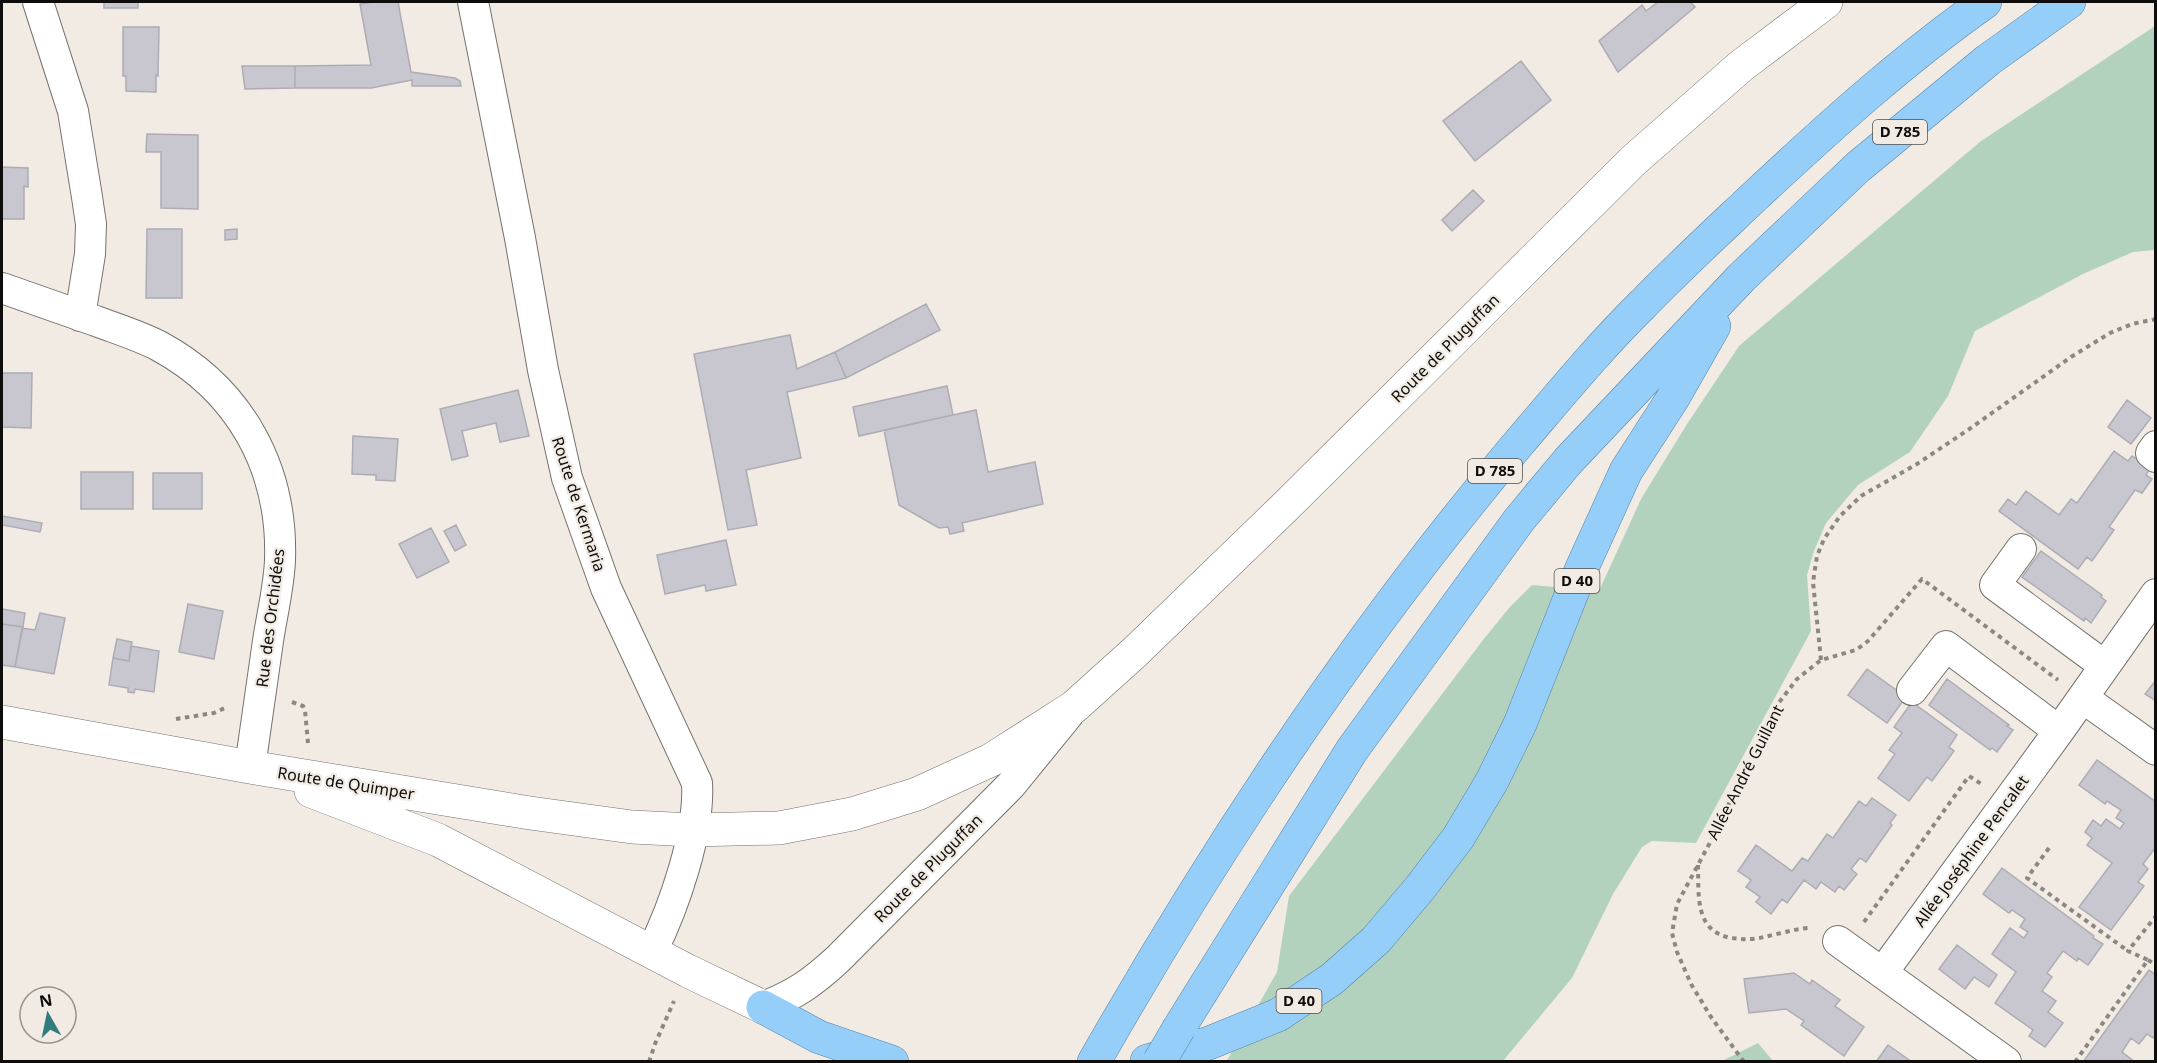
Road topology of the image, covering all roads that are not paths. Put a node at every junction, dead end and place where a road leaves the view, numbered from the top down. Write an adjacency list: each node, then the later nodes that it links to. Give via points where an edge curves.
1 (38, 2): 8 (street, via 73,111 91,224)
2 (473, 2): 21 (street, Route de Kermaria, via 567,478 606,588 697,783 698,802)
3 (1826, 2): 16 (main road, Route de Pluguffan, via 1741,66 1634,160 1275,517)
4 (1985, 2): 27 (highway, D 785, via 1875,88 1786,167 1643,303 1539,419 1418,566 1338,676 1182,910)
5 (2069, 2): 6 (highway, D 785, via 1909,124)
6 (1742, 277): 28 (highway, D 40, via 1626,471 1581,570 1520,724 1458,838 1367,948 1332,979 1278,1015 1209,1043); 29 (highway, D 785, bridge, via 1607,418 1519,520 1352,750)
7 (2, 288): 8 (street, Rue des Orchidées)
8 (80, 316): 20 (street, Rue des Orchidées, via 159,346 188,365 234,408 260,448 278,516 280,560)
9 (2156, 446): 10 (street, via 2151,453)
10 (2156, 457)
11 (2021, 549): 13 (street, via 1995,585)
12 (2156, 594): 13 (street, Allée Joséphine Pencalet)
13 (2105, 666): 15 (street, Allée Joséphine Pencalet)
14 (1912, 690): 18 (street, via 1946,646)
15 (2083, 698): 18 (street, Allée Joséphine Pencalet); 19 (street)
16 (1074, 707): 21 (main road, Route de Pluguffan, via 991,760 899,800 779,828); 25 (street, Route de Pluguffan, via 1011,785 838,959 788,998)
17 (2, 722): 20 (main road, Route de Quimper)
18 (2059, 731): 24 (street, Allée Joséphine Pencalet)
19 (2156, 750)
20 (250, 767): 21 (main road, Route de Quimper, via 565,819); 23 (main road, via 438,840)
21 (692, 830): 23 (street, Route de Kermaria, via 672,906)
22 (1842, 944): 24 (street)
23 (652, 951): 25 (main road)
24 (1883, 972): 30 (street)
25 (763, 1007): 26 (highway, via 819,1037)
26 (892, 1062)
27 (1094, 1062)
28 (1146, 1062)
29 (1159, 1062)
30 (2007, 1062)

